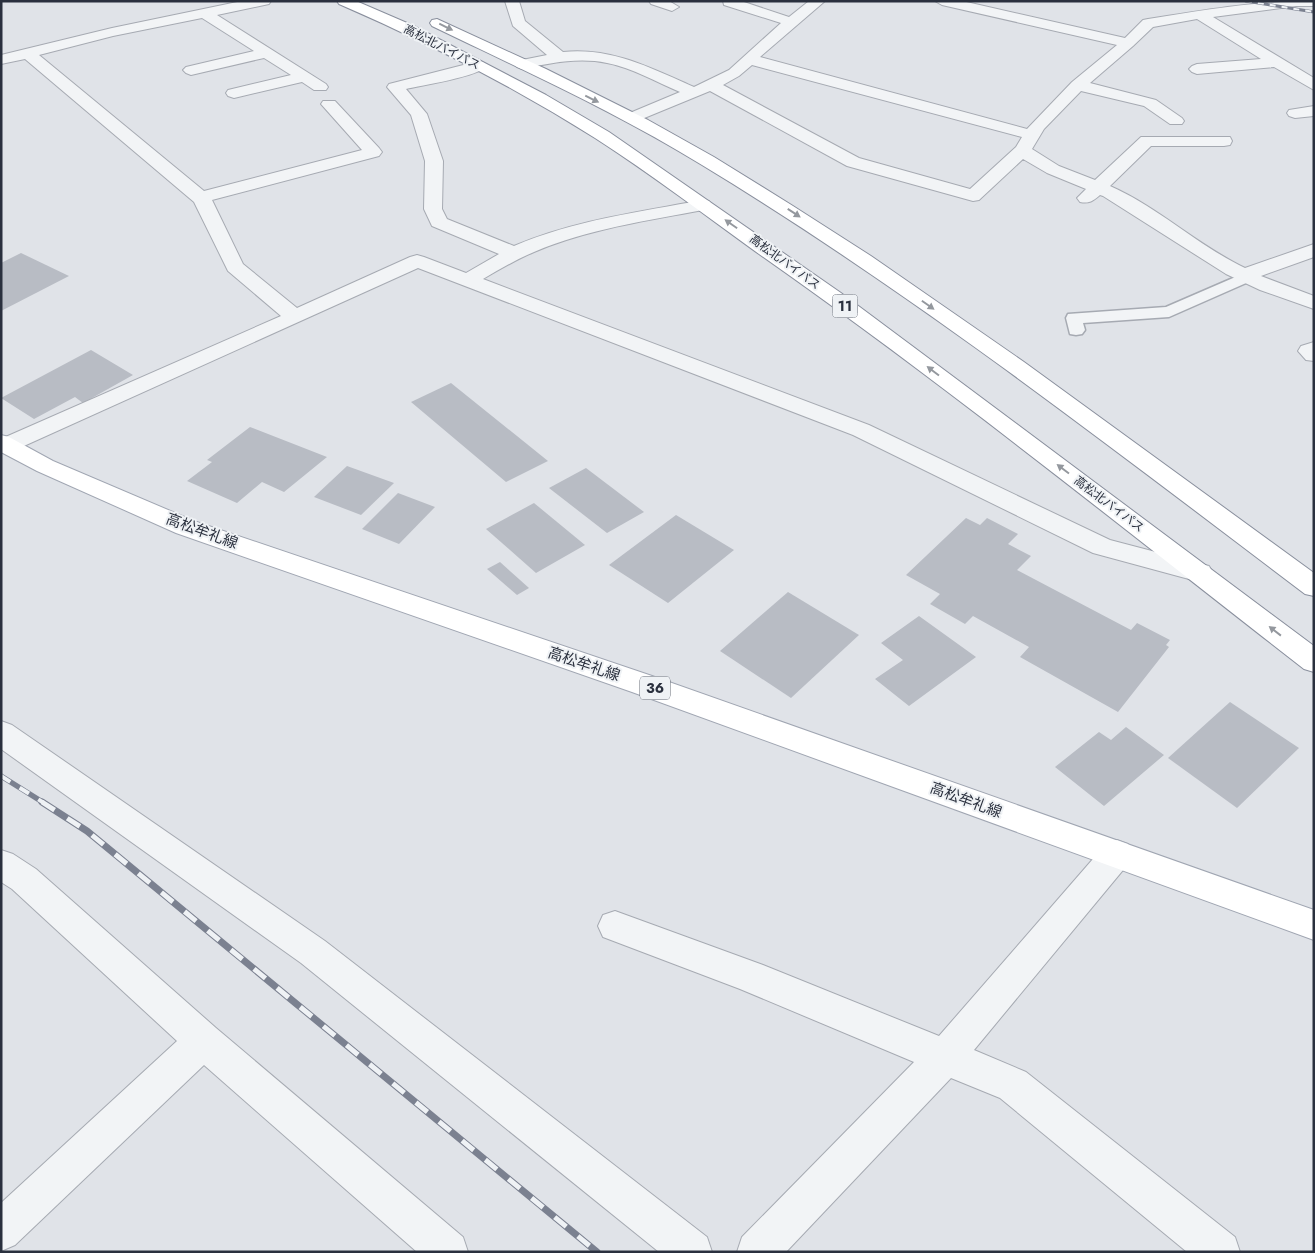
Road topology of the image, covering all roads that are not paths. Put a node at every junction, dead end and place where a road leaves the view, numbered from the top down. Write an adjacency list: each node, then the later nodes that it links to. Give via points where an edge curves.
1 (264, 1): 13 (street)
2 (344, 1): 24 (main road, 高松北バイパス / 11, via 409,29)
3 (385, 1): 23 (main road, 高松北バイパス, one-way to 23)
4 (512, 1): 19 (street, via 518,23)
5 (656, 1): 12 (street)
6 (818, 1): 15 (street)
7 (1295, 1): 8 (street); 14 (street)
8 (1307, 1): 11 (street)
9 (729, 2): 15 (street)
10 (949, 2): 16 (street)
11 (1314, 2)
12 (672, 7)
13 (206, 14): 17 (street); 18 (street)
14 (1200, 15): 16 (street, via 1148,23); 22 (street)
15 (791, 22): 21 (street)
16 (1128, 43): 29 (street)
17 (27, 53): 20 (street); 43 (street)
18 (266, 53): 26 (street); 27 (street)
19 (559, 57): 23 (street); 32 (street, via 611,59)
20 (1, 60)
21 (749, 60): 28 (street, via 734,73); 39 (street)
22 (1275, 62): 25 (street); 30 (street)
23 (522, 64): 37 (main road, 高松北バイパス, one-way to 37)
24 (479, 66): 44 (main road, 高松北バイパス / 11, via 603,136); 46 (street, via 395,87 419,114 434,162 434,209 439,222)
25 (1197, 69)
26 (191, 70)
27 (304, 77): 31 (street); 33 (street)
28 (711, 85): 32 (street); 41 (street, via 853,162 973,196)
29 (1078, 85): 38 (street, via 1150,103); 39 (street)
30 (1314, 85)
31 (320, 87)
32 (693, 92): 37 (street)
33 (234, 93)
34 (330, 104): 43 (street, via 372,152)
35 (1314, 110): 36 (street)
36 (1295, 113)
37 (631, 118): 56 (main road, 高松北バイパス, one-way to 56, via 715,165 873,266 1050,391)
38 (1176, 120)
39 (1032, 134): 41 (street)
40 (1224, 141): 42 (street, via 1147,141)
41 (1023, 150): 42 (street, via 1032,159)
42 (1091, 192): 47 (street, via 1144,212 1221,264)
43 (200, 198): 50 (street, via 235,267)
44 (703, 205): 46 (street, via 589,228 539,242); 55 (main road, 高松北バイパス / 11, one-way to 44, via 834,297)
45 (1314, 250): 47 (street)
46 (514, 253): 48 (street)
47 (1245, 276): 49 (street); 51 (lane, via 1169,312 1074,318)
48 (468, 280): 50 (street, via 417,261); 55 (street, via 862,430 1102,547)
49 (1314, 303)
50 (294, 317): 54 (street)
51 (1076, 330)
52 (1314, 348): 53 (street, via 1309,351)
53 (1314, 355)
54 (4, 444): 59 (main road, 高松牟礼線 / 36, via 45,466 185,527 642,684)
55 (1200, 573): 57 (main road, 高松北バイパス / 11, one-way to 55)
56 (1314, 587)
57 (1314, 661)
58 (1, 733): 67 (street, via 312,952)
59 (1116, 854): 61 (main road, 高松牟礼線 / 36); 64 (street)
60 (1, 864): 63 (street, via 24,879)
61 (1314, 925)
62 (615, 926): 64 (street, via 750,977)
63 (204, 1041): 65 (street); 66 (street)
64 (944, 1058): 68 (street); 69 (street, via 1013,1085)
65 (1, 1231)
66 (448, 1252)
67 (692, 1252)
68 (757, 1252)
69 (1220, 1252)

